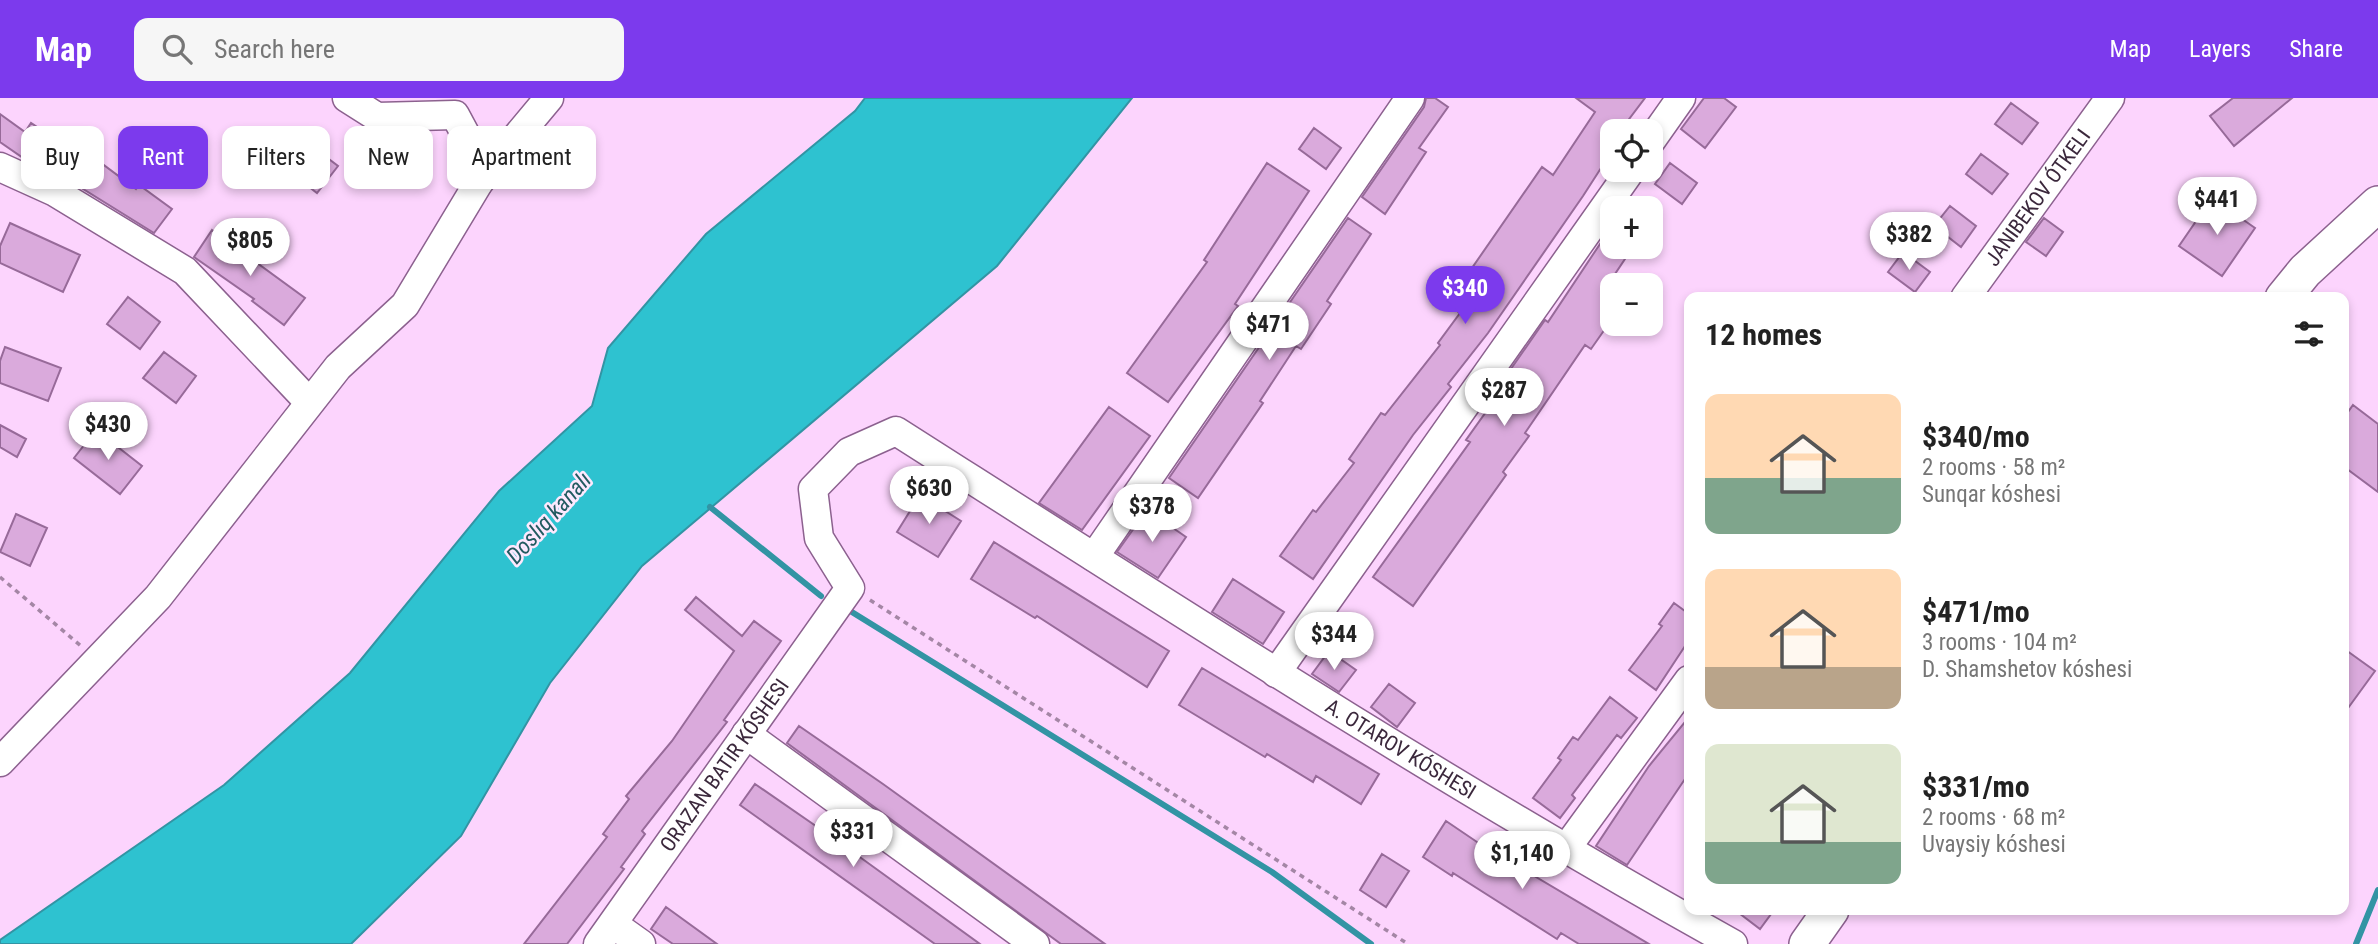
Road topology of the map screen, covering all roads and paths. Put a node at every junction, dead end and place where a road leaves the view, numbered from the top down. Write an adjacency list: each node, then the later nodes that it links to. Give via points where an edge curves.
1 (347, 98): 7 (street, via 377,117 455,115)
2 (549, 98): 8 (street)
3 (1410, 98): 16 (street)
4 (1681, 98): 6 (street)
5 (2109, 98): 13 (street, JANIBEKOV ÓTKELI)
6 (1663, 124)
7 (461, 126)
8 (526, 126)
9 (0, 167): 15 (street, via 55,192 185,271)
10 (1623, 182): 20 (street)
11 (475, 189): 15 (street, via 405,305 338,367)
12 (2378, 204): 14 (main road)
13 (1969, 292)
14 (2288, 292)
15 (309, 401): 19 (street, via 158,597)
16 (1094, 557): 18 (street, A. OTAROV KÓSHESI, via 896,431 849,452 813,489 819,538); 20 (street, A. OTAROV KÓSHESI)
17 (0, 577): 19 (path)
18 (850, 588): 22 (street); 29 (path)
19 (98, 662): 23 (street)
20 (1276, 673): 24 (street, A. OTAROV KÓSHESI)
21 (1684, 687): 24 (street)
22 (746, 734): 26 (street); 28 (street)
23 (0, 762)
24 (1565, 850): 30 (street, A. OTAROV KÓSHESI)
25 (1827, 915): 31 (main road)
26 (605, 934): 27 (street)
27 (641, 944)
28 (1035, 944)
29 (1408, 944)
30 (1733, 944)
31 (1807, 944)

